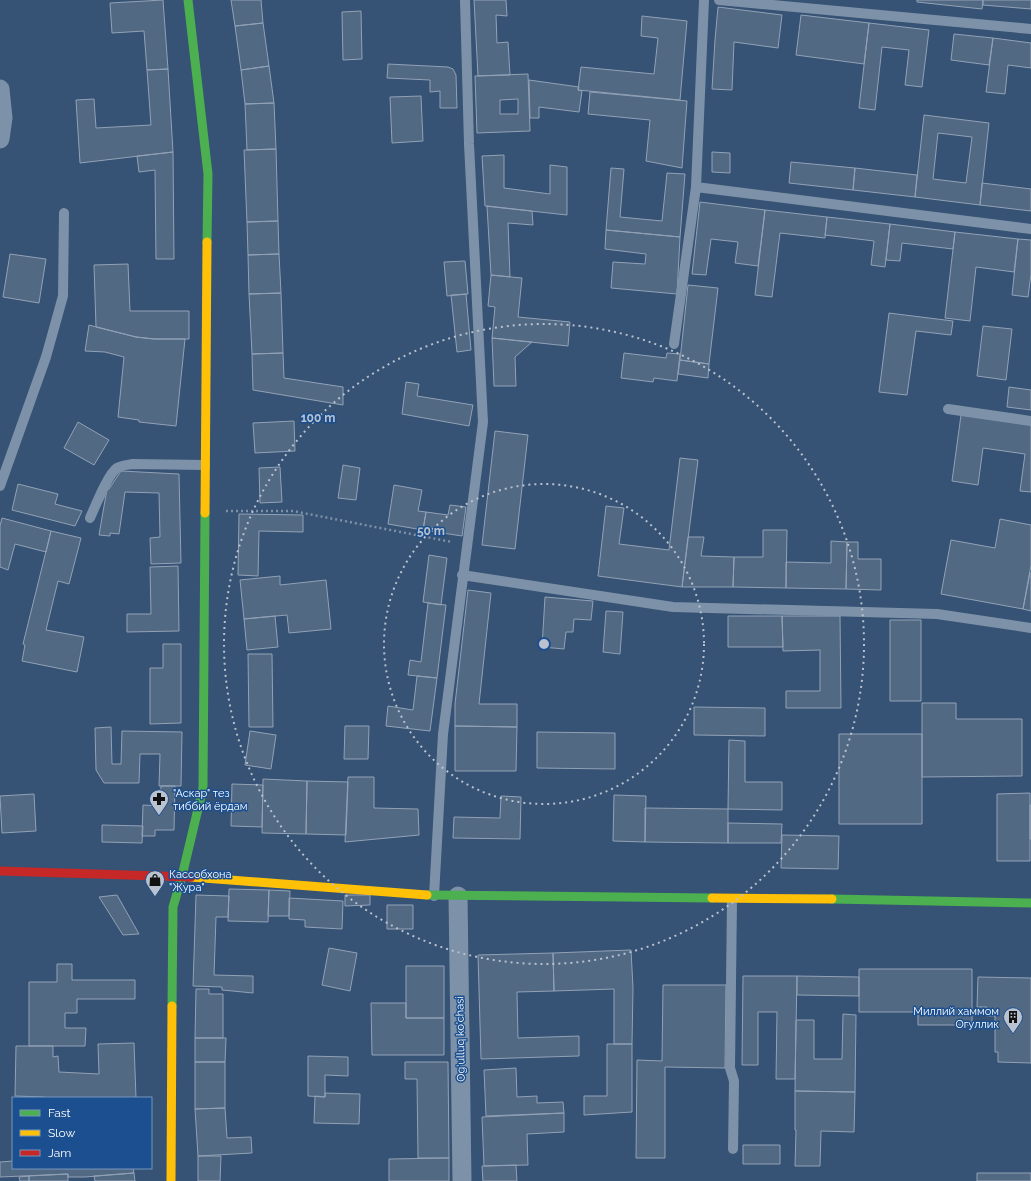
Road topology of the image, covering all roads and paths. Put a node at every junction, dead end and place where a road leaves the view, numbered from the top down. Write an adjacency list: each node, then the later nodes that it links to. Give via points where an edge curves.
1 (188, 0): 14 (street, via 208,174)
2 (465, 0): 18 (lane, via 469,144 483,422)
3 (704, 0): 8 (lane)
4 (719, 0): 5 (lane)
5 (1031, 29)
6 (0, 90): 7 (street, via 3,118)
7 (0, 139)
8 (696, 187): 10 (lane); 11 (lane)
9 (64, 213): 15 (lane, via 63,296 46,357)
10 (1031, 229)
11 (674, 344)
12 (948, 408): 13 (lane)
13 (1031, 421)
14 (205, 465): 16 (street); 17 (lane, via 133,464 117,468 108,480)
15 (0, 486)
16 (205, 511): 18 (path, via 293,511 442,539); 22 (street, via 203,788)
17 (90, 518)
18 (466, 546): 19 (lane)
19 (462, 575): 20 (lane, via 673,607 937,614); 23 (lane, via 443,734)
20 (1031, 628)
21 (0, 871): 22 (street)
22 (182, 876): 23 (street); 28 (street, via 172,907)
23 (434, 896): 24 (street)
24 (458, 896): 25 (street); 29 (street, Og'ulluq ko'chasi)
25 (732, 899): 26 (street); 27 (lane, via 730,1068 734,1081)
26 (1031, 903)
27 (733, 1149)
28 (171, 1181)
29 (462, 1181)

